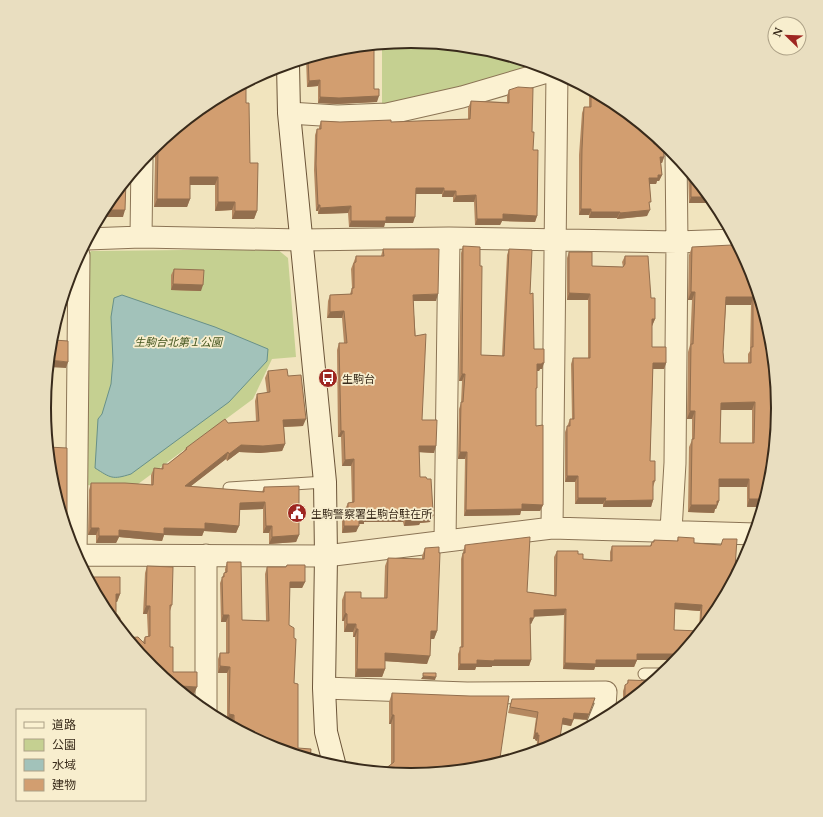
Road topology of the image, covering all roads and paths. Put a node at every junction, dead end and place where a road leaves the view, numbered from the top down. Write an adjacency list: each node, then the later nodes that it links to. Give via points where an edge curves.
1 (288, 70): 4 (street)
2 (544, 73): 4 (street, via 462,97 387,114 337,116)
3 (557, 79): 11 (street)
4 (289, 113): 10 (street)
5 (676, 164): 13 (street)
6 (142, 169): 7 (street)
7 (141, 237): 9 (street); 10 (street)
8 (449, 238): 10 (street); 11 (street); 21 (street)
9 (93, 239)
10 (301, 240): 15 (street)
11 (556, 240): 13 (street); 17 (street)
12 (730, 240): 13 (street)
13 (677, 242): 18 (street, via 675,463)
14 (79, 269): 20 (street)
15 (325, 482): 16 (lane); 24 (street)
16 (229, 488)
17 (552, 528): 18 (street); 21 (street)
18 (671, 530): 19 (street)
19 (749, 534)
20 (76, 541)
21 (445, 541): 24 (street)
22 (206, 555): 23 (street); 24 (street); 28 (street)
23 (83, 556)
24 (326, 556): 27 (street)
25 (644, 674): 26 (lane)
26 (655, 674)
27 (324, 688): 29 (street, via 467,693 606,692); 30 (street, via 326,732)
28 (206, 705)
29 (601, 715)
30 (333, 760)

